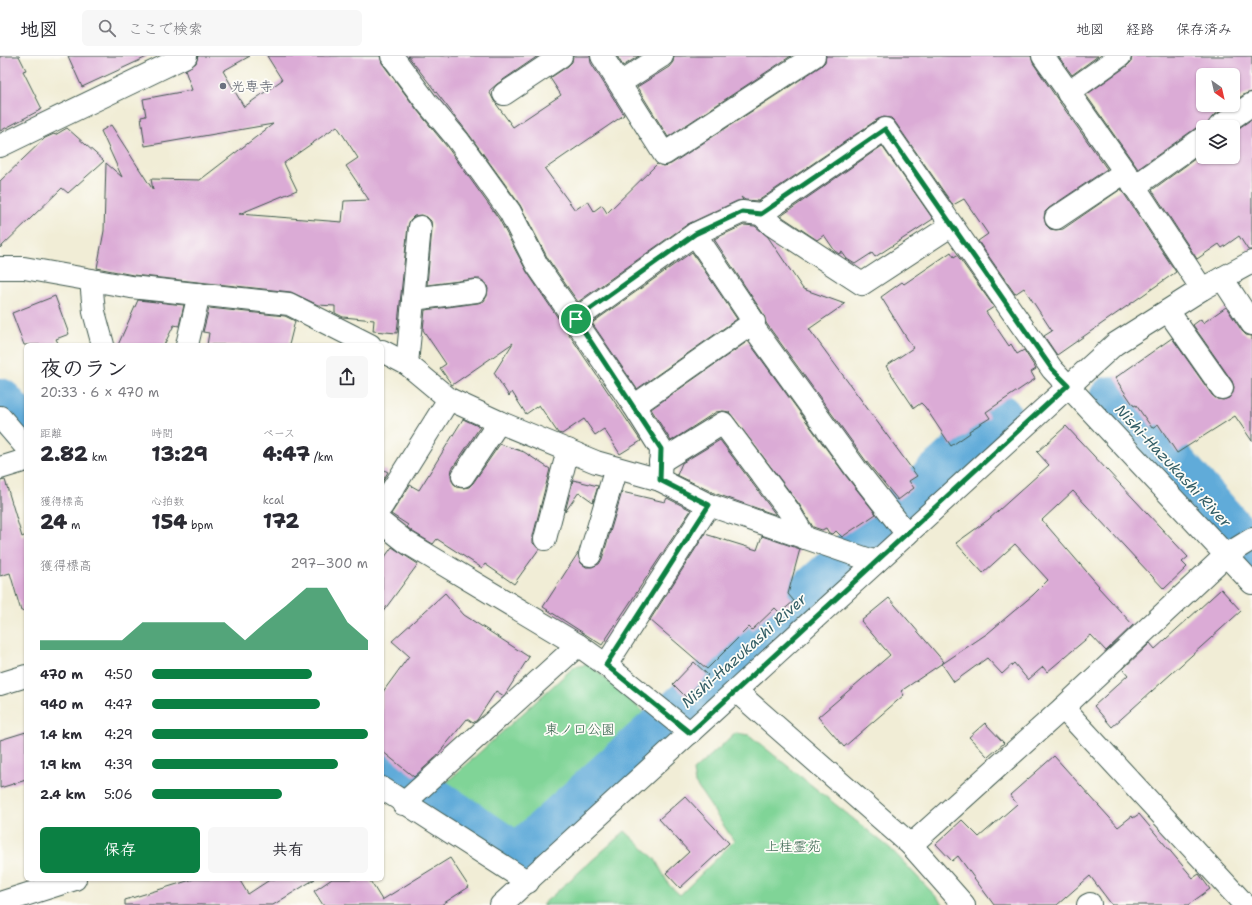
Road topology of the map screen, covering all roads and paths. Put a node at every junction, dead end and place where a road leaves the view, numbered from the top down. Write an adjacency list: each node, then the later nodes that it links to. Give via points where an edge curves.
1 (186, 56): 15 (street)
2 (392, 56): 31 (street, via 510,212 538,265)
3 (560, 56): 11 (street)
4 (602, 56): 9 (street)
5 (662, 56): 9 (street)
6 (1043, 56): 10 (street)
7 (1120, 56): 10 (street)
8 (802, 59): 9 (street, via 664,154)
9 (620, 83)
10 (1068, 93): 16 (street)
11 (504, 94)
12 (1252, 104): 13 (street)
13 (1229, 120)
14 (1196, 142): 16 (street)
15 (0, 146)
16 (1129, 179): 18 (street); 26 (street)
17 (761, 214): 19 (street, via 772,225 862,284); 19 (street, via 885,129); 21 (street, via 742,212)
18 (1056, 218)
19 (952, 224): 39 (street, via 1052,369)
20 (420, 227): 29 (street)
21 (695, 234): 31 (street); 32 (street, via 754,322)
22 (1252, 262): 24 (street)
23 (0, 268): 25 (street, via 24,268)
24 (1222, 278): 26 (street); 33 (street)
25 (92, 280): 28 (street); 34 (street, via 94,312)
26 (1202, 289): 30 (street)
27 (476, 291): 29 (street)
28 (199, 294): 35 (street); 36 (street, via 289,304)
29 (413, 299): 38 (street)
30 (1168, 311): 39 (street, via 1115,344); 40 (street)
31 (576, 319): 42 (street)
32 (751, 324): 42 (street); 54 (street)
33 (1252, 324)
34 (102, 343)
35 (187, 343)
36 (366, 343)
37 (384, 352): 38 (street)
38 (407, 364): 41 (street)
39 (1068, 385): 54 (street); 58 (street)
40 (1222, 388)
41 (449, 399): 44 (street); 52 (street)
42 (634, 406): 50 (street, via 661,449)
43 (0, 417): 45 (street)
44 (499, 422): 46 (street); 51 (street)
45 (24, 445)
46 (568, 450): 49 (street); 57 (street)
47 (24, 461): 48 (street)
48 (0, 468)
49 (616, 468): 50 (street); 59 (street)
50 (660, 471): 53 (street); 56 (street, via 724,422)
51 (463, 476)
52 (384, 503)
53 (709, 505): 56 (street); 63 (street)
54 (897, 521): 60 (street)
55 (384, 524): 62 (street, via 406,542)
56 (805, 538): 60 (street)
57 (545, 539)
58 (1239, 547): 61 (street); 67 (street)
59 (590, 555)
60 (876, 562): 66 (street)
61 (1252, 583)
62 (578, 645): 63 (street); 70 (street)
63 (606, 665): 68 (street)
64 (24, 677): 65 (street)
65 (0, 684)
66 (736, 691): 68 (street); 71 (street)
67 (1063, 708): 71 (street); 74 (street)
68 (677, 723): 73 (street)
69 (384, 788): 70 (street)
70 (414, 794): 73 (street)
71 (911, 845): 77 (street)
72 (68, 881): 75 (street)
73 (528, 882): 76 (street)
74 (1237, 902)
75 (0, 903)
76 (502, 905)
77 (964, 905)

